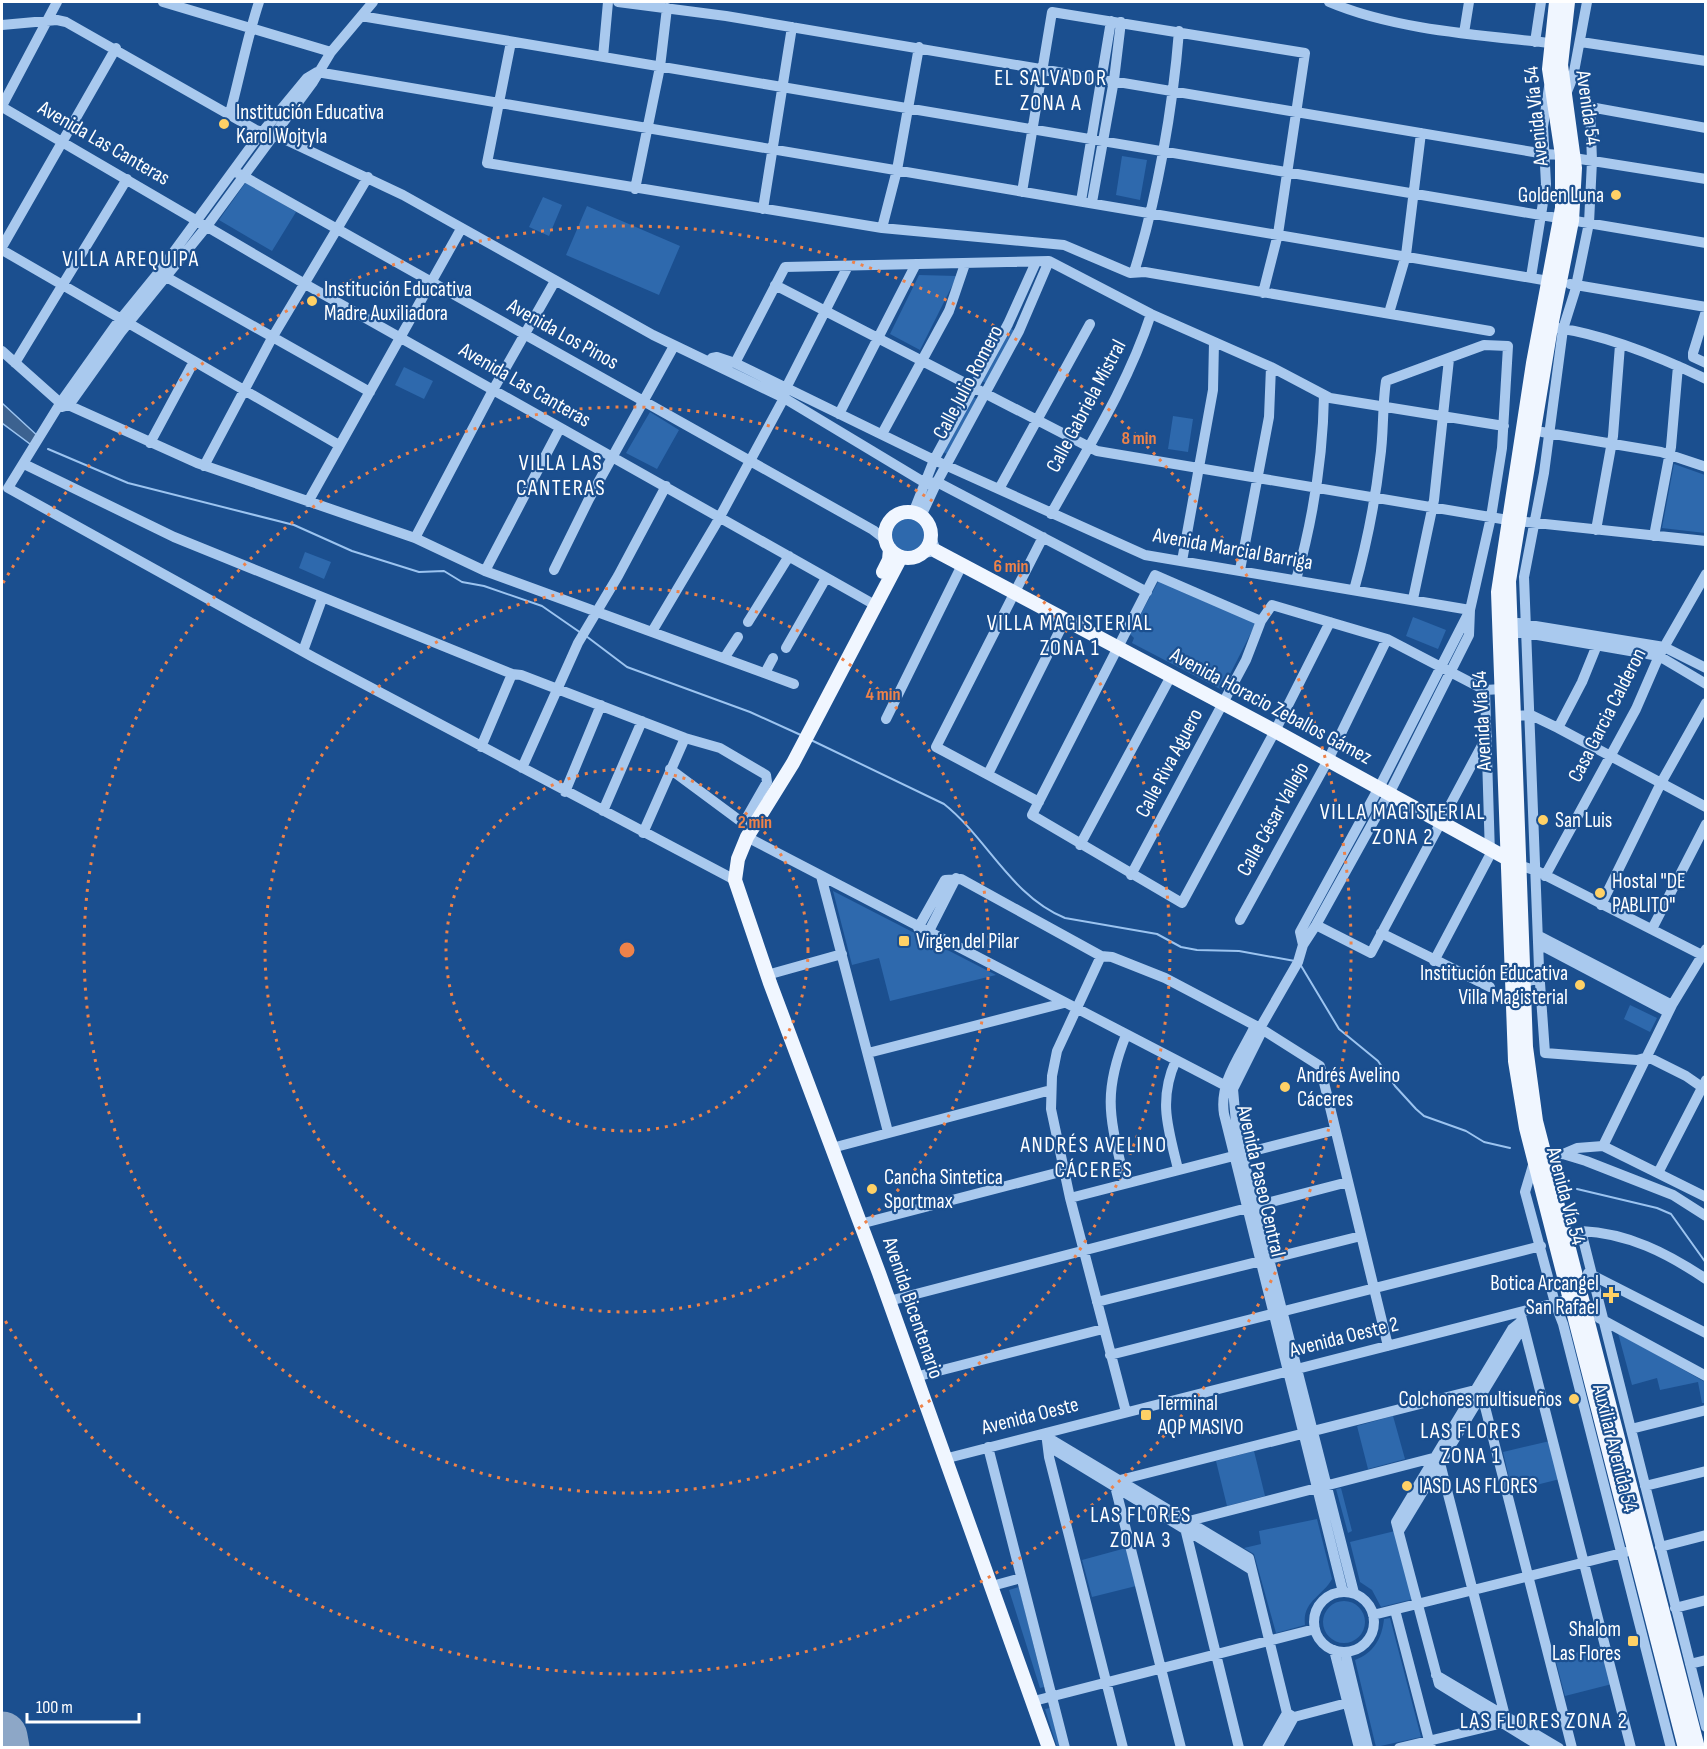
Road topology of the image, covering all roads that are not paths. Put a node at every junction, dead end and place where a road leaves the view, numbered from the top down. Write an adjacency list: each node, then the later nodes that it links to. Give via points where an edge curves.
1 (57, 2): 16 (street)
2 (163, 2): 13 (street)
3 (260, 2): 20 (street)
4 (373, 2): 15 (street)
5 (608, 2): 30 (street)
6 (618, 2): 14 (street)
7 (1468, 2): 22 (street)
8 (1541, 2): 24 (street)
9 (1556, 2): 26 (main road, Avenida Vía 54)
10 (1568, 2): 39 (main road, Avenida 54, via 1562,49)
11 (1587, 2): 25 (street)
12 (1334, 3): 22 (street, via 1371,16)
13 (194, 6): 20 (street)
14 (667, 8): 19 (street); 32 (street)
15 (361, 16): 23 (street); 29 (street)
16 (48, 21): 18 (street); 28 (street, via 66,22); 41 (street)
17 (1116, 21): 21 (street); 33 (street, via 1052,12); 35 (street)
18 (2, 25)
19 (792, 27): 27 (street); 37 (street)
20 (250, 29): 29 (street); 44 (street)
21 (1179, 31): 38 (street); 43 (street, via 1305,53)
22 (1464, 33): 24 (street)
23 (512, 42): 30 (street); 40 (street)
24 (1535, 42): 26 (street)
25 (1581, 42): 31 (street); 39 (street)
26 (1550, 43): 36 (main road, Avenida Vía 54)
27 (918, 47): 33 (street); 42 (street)
28 (116, 48): 44 (street); 50 (street)
29 (331, 52): 34 (street)
30 (603, 57): 32 (street)
31 (1706, 61)
32 (660, 67): 37 (street); 45 (street)
33 (1043, 69): 35 (street); 47 (street)
34 (317, 72): 40 (street); 48 (street, via 307,78)
35 (1108, 79): 38 (street); 51 (street)
36 (1550, 81): 54 (street, via 1543,127); 55 (main road, Avenida Vía 54)
37 (782, 88): 42 (street); 52 (street)
38 (1172, 90): 43 (street); 53 (street)
39 (1564, 98): 55 (main road, Avenida 54)
40 (501, 103): 45 (street); 63 (street, via 487,164)
41 (2, 106): 50 (street, Avenida Las Canteras)
42 (908, 108): 47 (street); 57 (street)
43 (1298, 112): 49 (street); 59 (street)
44 (230, 113): 48 (street)
45 (646, 128): 52 (street); 63 (street)
46 (1706, 128): 56 (street, via 1590,107)
47 (1032, 130): 51 (street); 64 (street)
48 (268, 133): 58 (street); 60 (street)
49 (1421, 133): 54 (street); 65 (street)
50 (63, 141): 61 (street, Avenida Las Canteras); 77 (street)
51 (1098, 141): 53 (street); 66 (street)
52 (771, 149): 57 (street); 67 (street)
53 (1161, 152): 59 (street); 68 (street)
54 (1545, 154): 55 (street); 69 (street, via 1546,184)
55 (1568, 156): 56 (street); 70 (main road, Avenida 54)
56 (1592, 161): 62 (street); 72 (street)
57 (897, 170): 64 (street); 74 (street)
58 (238, 173): 71 (street); 73 (street, Avenida Los Pinos)
59 (1286, 173): 65 (street); 76 (street)
60 (368, 177): 73 (street); 75 (street)
61 (127, 179): 71 (street, Avenida Las Canteras); 94 (street)
62 (1706, 179)
63 (635, 189): 67 (street)
64 (1022, 192): 66 (street)
65 (1412, 193): 69 (street); 79 (street)
66 (1086, 202): 68 (street)
67 (763, 209): 74 (street)
68 (1151, 213): 76 (street); 85 (street)
69 (1540, 216): 70 (street); 87 (street)
70 (1566, 220): 72 (street); 89 (main road, Avenida Vía 54)
71 (202, 223): 86 (street); 91 (street, Avenida Las Canteras)
72 (1589, 224): 78 (street); 93 (street)
73 (337, 228): 90 (street, Avenida Los Pinos); 91 (street)
74 (882, 228): 85 (street, via 1064,245)
75 (461, 229): 88 (street); 90 (street)
76 (1278, 234): 79 (street); 95 (street)
77 (3, 243): 94 (street)
78 (1706, 243)
79 (1406, 255): 87 (street); 98 (street)
80 (1049, 261): 81 (street); 99 (street); 122 (street, Calle Julio Romero, via 1019,330)
81 (1036, 262): 83 (street); 122 (street, Calle Julio Romero)
82 (916, 264): 83 (street); 84 (street); 107 (street)
83 (965, 264): 114 (street, via 949,311)
84 (848, 266): 92 (street, via 785,267); 97 (street)
85 (1134, 272): 95 (street)
86 (162, 274): 100 (street); 106 (street)
87 (1531, 277): 89 (street)
88 (555, 281): 104 (street); 110 (street)
89 (1555, 281): 93 (street); 102 (main road, Avenida Vía 54); 164 (main road, Avenida Vía 54, via 1533,363)
90 (432, 282): 104 (street, Avenida Los Pinos); 105 (street)
91 (305, 284): 105 (street, Avenida Las Canteras); 106 (street)
92 (775, 285): 97 (street); 117 (street)
93 (1576, 285): 96 (street); 102 (street)
94 (63, 287): 100 (street); 115 (street)
95 (1263, 293): 98 (street)
96 (1706, 309): 118 (street, via 1693,353 1693,357)
97 (826, 311): 107 (street); 126 (street)
98 (1389, 313): 103 (street)
99 (1150, 314): 108 (street); 141 (street, Calle Gabriela Mistral, via 1135,358)
100 (124, 322): 116 (street); 129 (street)
101 (1090, 324): 133 (street)
102 (1557, 328): 109 (street); 136 (main road, Avenida Vía 54)
103 (1490, 331)
104 (525, 335): 123 (street); 128 (street, Avenida Los Pinos)
105 (401, 337): 123 (street, Avenida Las Canteras); 125 (street)
106 (272, 338): 124 (street); 125 (street)
107 (880, 338): 114 (street); 131 (street)
108 (1214, 342): 120 (street); 150 (street, via 1213,390)
109 (1620, 345): 119 (street); 139 (street)
110 (674, 346): 113 (street); 128 (street)
111 (2, 351): 115 (street)
112 (1449, 359): 130 (street, via 1386,381); 132 (street); 134 (street, via 1484,345 1508,346)
113 (710, 360): 117 (street, via 717,357); 126 (street)
114 (922, 360): 122 (street); 137 (street)
115 (15, 363): 129 (street)
116 (193, 363): 124 (street); 138 (street)
117 (735, 363): 126 (street)
118 (1706, 363)
119 (1678, 366): 121 (street); 142 (street)
120 (1271, 367): 127 (street); 151 (street, via 1269,417)
121 (1706, 379)
122 (980, 389): 133 (street); 144 (street, Calle Julio Romero); 147 (street, Calle Julio Romero)
123 (493, 390): 135 (street, Avenida Las Canteras); 169 (street)
124 (244, 392): 140 (street); 148 (street)
125 (370, 392): 140 (street)
126 (785, 393): 131 (street, Avenida Marcial Barriga); 145 (street); 152 (street)
127 (1324, 394): 130 (street); 154 (street)
128 (645, 401): 143 (street); 145 (street, Avenida Los Pinos)
129 (63, 405): 138 (street); 146 (street)
130 (1382, 406): 132 (street); 156 (street, via 1381,457)
131 (839, 414): 137 (street, Avenida Marcial Barriga)
132 (1443, 416): 134 (street); 158 (street)
133 (1037, 420): 141 (street); 155 (street)
134 (1504, 426): 162 (street)
135 (560, 428): 143 (street, Avenida Las Canteras); 178 (street)
136 (1541, 432): 139 (street); 164 (main road, Avenida Vía 54)
137 (882, 434): 144 (street, Avenida Marcial Barriga)
138 (150, 443): 148 (street)
139 (1612, 444): 142 (street); 165 (street)
140 (339, 445): 157 (street)
141 (1088, 447): 150 (street); 160 (street, Calle Gabriela Mistral)
142 (1669, 454): 149 (street); 166 (street)
143 (612, 458): 153 (street, Avenida Las Canteras); 176 (street)
144 (934, 460): 147 (street, Avenida Marcial Barriga); 152 (street, Calle Julio Romero)
145 (750, 461): 161 (street); 167 (street, Avenida Los Pinos)
146 (24, 464): 185 (street, via 174,537); 202 (street, via 8,488)
147 (945, 465): 152 (street, Calle Julio Romero); 155 (street, Avenida Marcial Barriga)
148 (204, 466): 157 (street)
149 (1706, 467)
150 (1200, 469): 151 (street); 174 (street)
151 (1258, 478): 154 (street); 177 (street)
152 (932, 483): 159 (street, Calle Julio Romero); 163 (street, Calle Julio Romero, via 923,512); 168 (street)
153 (666, 486): 161 (street, Avenida Las Canteras); 189 (street)
154 (1316, 488): 156 (street); 181 (street)
155 (999, 489): 160 (street, Avenida Marcial Barriga)
156 (1374, 498): 158 (street); 182 (street)
157 (308, 502): 169 (street)
158 (1433, 507): 162 (street); 186 (street)
159 (908, 513): 163 (main road); 167 (main road, via 896,516)
160 (1051, 514): 174 (street, Avenida Marcial Barriga, via 1145,555)
161 (721, 516): 172 (street, Avenida Las Canteras); 196 (street)
162 (1491, 517): 164 (street); 188 (street)
163 (925, 520): 171 (main road, via 931,537)
164 (1520, 522): 165 (street); 194 (main road, Avenida Vía 54, via 1509,581); 195 (street, Avenida Vía 54); 214 (main road, Avenida Vía 54, via 1498,592)
165 (1596, 530): 166 (street)
166 (1654, 536): 170 (street)
167 (884, 537): 173 (main road); 187 (main road, via 889,560)
168 (1043, 537): 183 (street); 184 (street)
169 (415, 538): 178 (street)
170 (1706, 541)
171 (929, 552): 173 (main road); 175 (main road, Avenida Horacio Zeballos Gámez)
172 (789, 555): 180 (street, Avenida Las Canteras); 193 (street)
173 (901, 557): 187 (main road)
174 (1182, 561): 177 (street, Avenida Marcial Barriga)
175 (962, 565): 183 (main road, Avenida Horacio Zeballos Gámez); 221 (street)
176 (554, 570)
177 (1240, 570): 181 (street, Avenida Marcial Barriga)
178 (485, 571): 189 (street)
179 (1706, 574): 203 (street, Casa Garcia Calderon)
180 (826, 578): 187 (street, Avenida Las Canteras); 200 (street)
181 (1296, 580): 182 (street, Avenida Marcial Barriga)
182 (1354, 590): 186 (street, Avenida Marcial Barriga)
183 (1014, 592): 190 (main road, Avenida Horacio Zeballos Gámez); 232 (street, via 936,747)
184 (1147, 592): 191 (street, via 1155,575); 201 (street)
185 (322, 599): 202 (street); 209 (street)
186 (1413, 599): 188 (street, Avenida Marcial Barriga)
187 (871, 603): 242 (main road, via 829,679 829,690 783,780)
188 (1470, 610): 207 (street, via 1470,630)
189 (597, 611): 196 (street); 213 (street)
190 (1065, 620): 201 (main road, Avenida Horacio Zeballos Gámez); 232 (street)
191 (1261, 621): 192 (street, Calle Riva Aguero, via 1272,605); 216 (street, Calle Riva Aguero)
192 (1330, 621): 198 (street); 224 (street)
193 (748, 622)
194 (1509, 628): 195 (street); 220 (main road, Avenida Vía 54)
195 (1526, 628): 199 (street); 203 (street); 219 (street, Avenida Vía 54)
196 (653, 630): 204 (street)
197 (738, 637): 204 (street)
198 (1387, 639): 207 (street); 229 (street, Calle César Vallejo)
199 (1597, 645): 203 (street); 223 (street)
200 (786, 648)
201 (1120, 648): 210 (main road, Avenida Horacio Zeballos Gámez); 236 (street)
202 (303, 651): 227 (street)
203 (1662, 652): 206 (street); 212 (street); 228 (street, Casa Garcia Calderon)
204 (724, 657): 208 (street)
205 (773, 658): 208 (street)
206 (1706, 668)
207 (1446, 670): 215 (street); 234 (street)
208 (765, 673): 211 (street)
209 (512, 674): 213 (street); 227 (street)
210 (1171, 676): 216 (main road, Avenida Horacio Zeballos Gámez); 243 (street)
211 (794, 684)
212 (1706, 684)
213 (557, 688): 218 (street); 230 (street)
214 (1502, 689): 215 (street); 245 (main road, Avenida Vía 54)
215 (1485, 690): 225 (street)
216 (1223, 703): 224 (main road, Avenida Horacio Zeballos Gámez); 247 (street, Calle Riva Aguero)
217 (1706, 703): 233 (street)
218 (601, 705): 222 (street); 235 (street)
219 (1531, 715): 220 (street); 223 (street); 246 (street, Avenida Vía 54)
220 (1515, 716): 245 (main road, Avenida Vía 54)
221 (886, 719)
222 (642, 721): 226 (street); 238 (street)
223 (1558, 728): 228 (street)
224 (1275, 731): 229 (main road, Avenida Horacio Zeballos Gámez); 247 (street, via 1182,903)
225 (1487, 736): 239 (street); 244 (street)
226 (685, 738): 231 (street); 242 (street, via 720,747 766,775 767,782 747,817)
227 (481, 747): 230 (street)
228 (1609, 755): 233 (street); 246 (street, Casa Garcia Calderon)
229 (1328, 759): 234 (main road, Avenida Horacio Zeballos Gámez); 251 (street, Calle César Vallejo)
230 (522, 768): 235 (street)
231 (670, 769): 241 (street); 242 (street)
232 (988, 774): 236 (street)
233 (1661, 783): 237 (street); 250 (street)
234 (1384, 790): 239 (main road, Avenida Horacio Zeballos Gámez); 252 (street); 257 (street, via 1300,932)
235 (565, 792): 238 (street)
236 (1039, 802): 243 (street, via 1032,815)
237 (1706, 807)
238 (603, 812): 241 (street)
239 (1442, 822): 244 (main road, Avenida Horacio Zeballos Gámez); 255 (street)
240 (1706, 824): 253 (street)
241 (643, 833): 249 (street)
242 (749, 833): 248 (street); 249 (main road, via 738,859)
243 (1080, 845): 247 (street)
244 (1490, 849): 245 (main road, Avenida Horacio Zeballos Gámez); 261 (street)
245 (1514, 863): 246 (street); 264 (main road, Avenida Vía 54); 283 (main road, Avenida Vía 54, via 1515,1061)
246 (1541, 873): 250 (street); 256 (street, Avenida Vía 54)
247 (1131, 875)
248 (821, 876): 254 (street); 258 (street)
249 (735, 880): 263 (main road, Avenida Bicentenario)
250 (1601, 905): 253 (street)
251 (1240, 920)
252 (1316, 925): 255 (street, via 1371,953); 257 (street)
253 (1652, 929): 259 (street)
254 (923, 931): 260 (street, via 945,880 956,878); 266 (street)
255 (1382, 933): 261 (street)
256 (1539, 940): 262 (street, Avenida Vía 54); 268 (street)
257 (1303, 945): 269 (street, Avenida Paseo Central, via 1298,962)
258 (842, 954): 263 (street); 271 (street)
259 (1704, 954): 268 (street)
260 (1101, 956): 267 (street); 269 (street, via 1165,978)
261 (1434, 961): 265 (street)
262 (1539, 968): 264 (street, via 1535,979); 272 (street, Avenida Vía 54, via 1545,1053 1637,1060)
263 (767, 975): 280 (main road, Avenida Bicentenario)
264 (1523, 983): 283 (main road, Avenida Vía 54)
265 (1490, 987)
266 (1064, 1003): 267 (street); 271 (street)
267 (1075, 1008): 270 (street); 276 (street, via 1057,1051)
268 (1670, 1008): 272 (street)
269 (1260, 1028): 275 (street, Avenida Paseo Central, via 1253,1030); 277 (street, via 1320,1066)
270 (1126, 1035): 273 (street); 288 (street, via 1113,1070 1110,1096)
271 (868, 1053): 278 (street)
272 (1648, 1057): 274 (street); 279 (street)
273 (1176, 1060): 275 (street); 284 (street, via 1164,1107)
274 (1705, 1084): 286 (street)
275 (1229, 1087): 281 (street, Avenida Paseo Central, via 1222,1100)
276 (1051, 1090): 278 (street); 285 (street, via 1053,1123)
277 (1335, 1130): 281 (street); 287 (street)
278 (888, 1132): 280 (street)
279 (1603, 1146): 282 (street, via 1577,1148); 286 (street)
280 (832, 1148): 293 (main road, Avenida Bicentenario)
281 (1237, 1154): 284 (street); 291 (street, Avenida Paseo Central)
282 (1563, 1154): 283 (street); 292 (street, via 1673,1195)
283 (1540, 1159): 295 (street, Auxiliar Avenida 54, via 1525,1192); 298 (main road, Avenida Vía 54); 302 (main road, Avenida Vía 54)
284 (1178, 1169): 288 (street)
285 (1064, 1171): 289 (street); 293 (street)
286 (1658, 1173): 290 (street)
287 (1348, 1182): 291 (street); 294 (street)
288 (1125, 1183): 289 (street)
289 (1070, 1197): 296 (street)
290 (1706, 1197)
291 (1251, 1207): 296 (street); 297 (street, Avenida Paseo Central)
292 (1706, 1216)
293 (860, 1224): 303 (main road, Avenida Bicentenario)
294 (1361, 1236): 297 (street); 301 (street)
295 (1540, 1246): 301 (street); 305 (street, Auxiliar Avenida 54)
296 (1084, 1250): 303 (street); 304 (street)
297 (1264, 1260): 304 (street); 306 (street, Avenida Paseo Central)
298 (1574, 1265): 299 (street); 308 (main road, Avenida Vía 54)
299 (1590, 1274): 300 (street, via 1581,1231 1610,1233 1649,1247); 308 (street); 310 (street)
300 (1706, 1279)
301 (1374, 1288): 306 (street); 311 (street)
302 (1571, 1299): 305 (street, Avenida Oeste 2); 308 (main road, Avenida Vía 54)
303 (889, 1301): 315 (main road, Avenida Bicentenario)
304 (1097, 1302): 309 (street)
305 (1555, 1303): 307 (street, Avenida Oeste 2); 308 (street, Auxiliar Avenida 54)
306 (1277, 1312): 312 (street); 313 (street, Avenida Paseo Central)
307 (1521, 1317): 311 (street, Avenida Oeste 2); 316 (street); 332 (street)
308 (1582, 1320): 314 (street); 319 (street); 331 (main road, Avenida Vía 54); 331 (street, Auxiliar Avenida 54)
309 (1103, 1329): 312 (street); 315 (street)
310 (1706, 1333)
311 (1388, 1346): 313 (street, Avenida Oeste 2)
312 (1110, 1355): 318 (street)
313 (1292, 1370): 318 (street, Avenida Oeste 2); 320 (street, Avenida Paseo Central)
314 (1706, 1376)
315 (915, 1377): 323 (main road, Avenida Bicentenario)
316 (1479, 1392): 320 (street); 324 (street); 333 (street)
317 (1706, 1410): 319 (street)
318 (1126, 1412): 321 (street, Avenida Oeste)
319 (1631, 1429): 327 (street)
320 (1308, 1432): 326 (street); 328 (street, Avenida Paseo Central)
321 (1047, 1439): 322 (street, Avenida Oeste); 326 (street); 350 (street)
322 (988, 1447): 323 (street, Avenida Oeste); 334 (street)
323 (944, 1459): 335 (main road, Avenida Bicentenario)
324 (1437, 1461): 328 (street); 336 (street); 339 (street, via 1397,1519)
325 (1706, 1471): 327 (street)
326 (1118, 1483): 329 (street); 349 (street)
327 (1645, 1486): 331 (street)
328 (1321, 1487): 329 (street); 337 (street, Avenida Paseo Central)
329 (1187, 1525): 344 (street, via 1249,1558); 346 (street)
330 (1706, 1536): 331 (street)
331 (1641, 1550): 332 (street); 340 (street); 372 (street, Auxiliar Avenida 54); 373 (main road, Avenida Vía 54); 374 (main road)
332 (1583, 1562): 333 (street); 371 (street)
333 (1529, 1576): 336 (street); 370 (street)
334 (1021, 1578): 335 (street); 351 (street)
335 (993, 1586): 352 (main road, Avenida Bicentenario)
336 (1474, 1589): 339 (street); 355 (street)
337 (1348, 1592): 342 (street, via 1366,1601); 343 (street, via 1329,1596 1318,1607)
338 (1706, 1600): 340 (street)
339 (1419, 1604): 341 (street); 355 (street, via 1436,1675)
340 (1675, 1608): 348 (street)
341 (1395, 1610): 342 (street); 357 (street)
342 (1373, 1615): 345 (street, via 1373,1630 1366,1643)
343 (1315, 1629): 344 (street); 345 (street, via 1325,1645)
344 (1269, 1641): 346 (street); 354 (street)
345 (1340, 1651): 353 (street); 366 (street)
346 (1216, 1655): 349 (street); 362 (street)
347 (1706, 1660): 348 (street)
348 (1690, 1664): 356 (street)
349 (1161, 1668): 350 (street); 361 (street)
350 (1107, 1683): 351 (street); 360 (street)
351 (1052, 1697): 352 (street); 359 (street)
352 (1034, 1701): 358 (main road, Avenida Bicentenario)
353 (1347, 1703): 354 (street); 365 (street)
354 (1291, 1715): 363 (street); 364 (street)
355 (1504, 1719): 357 (street); 368 (street); 369 (street)
356 (1705, 1724)
357 (1430, 1744): 367 (street)
358 (1049, 1748)
359 (1065, 1748)
360 (1124, 1748)
361 (1181, 1748)
362 (1239, 1748)
363 (1267, 1748)
364 (1277, 1748)
365 (1359, 1748)
366 (1368, 1748)
367 (1399, 1748)
368 (1543, 1748)
369 (1559, 1748)
370 (1572, 1748)
371 (1631, 1748)
372 (1671, 1748)
373 (1685, 1748)
374 (1698, 1748)

